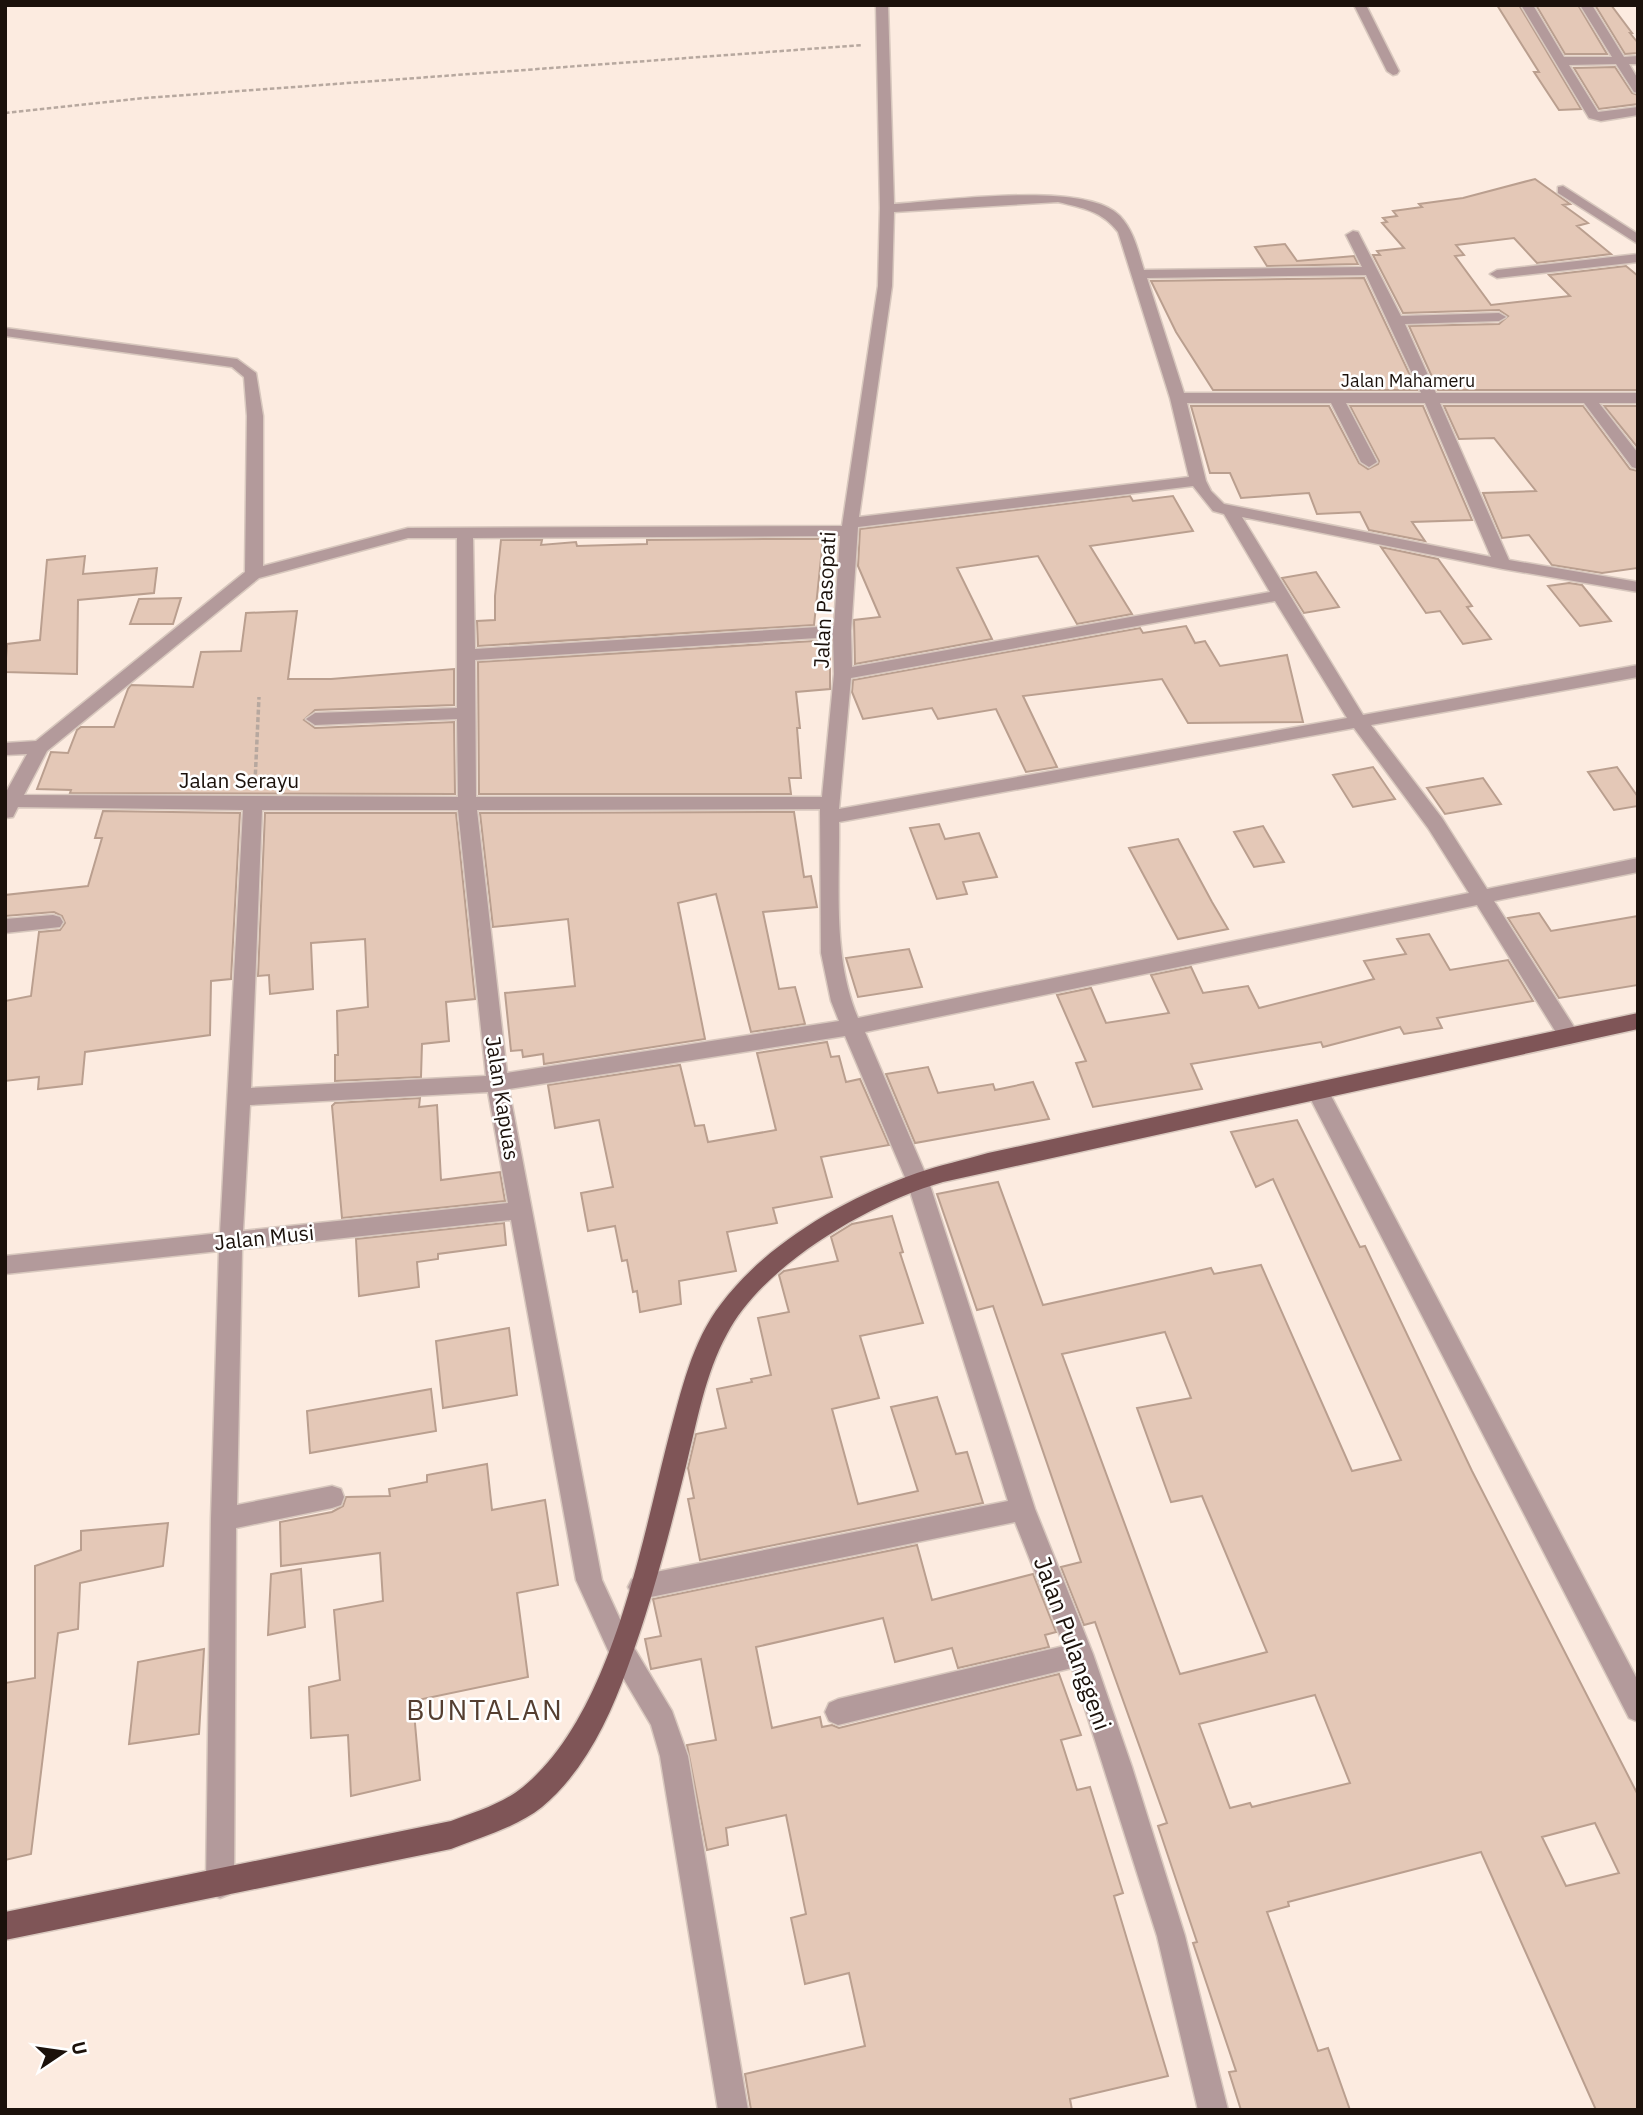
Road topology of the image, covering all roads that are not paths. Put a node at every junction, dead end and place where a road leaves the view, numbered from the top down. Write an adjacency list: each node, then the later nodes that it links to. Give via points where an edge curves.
1 (882, 5): 12 (street, Jalan Pasopati)
2 (1360, 5): 8 (street)
3 (1527, 5): 7 (street)
4 (1586, 5): 5 (street)
5 (1619, 60): 6 (street); 7 (street); 9 (street)
6 (1638, 60)
7 (1560, 61): 10 (street, via 1593,115)
8 (1393, 71)
9 (1638, 89)
10 (1638, 111)
11 (1563, 190): 14 (street)
12 (887, 208): 17 (street, via 1040,198 1081,201 1114,216 1125,231); 31 (street, Jalan Pasopati, via 885,286)
13 (1353, 235): 16 (street)
14 (1638, 240)
15 (1638, 258): 18 (street)
16 (1371, 271): 17 (street); 20 (street)
17 (1139, 274): 22 (street)
18 (1497, 274)
19 (1499, 317): 20 (street)
20 (1396, 320): 26 (street)
21 (5, 332): 34 (street, via 229,361 246,368 255,416)
22 (1178, 398): 25 (street, Jalan Mahameru); 29 (street)
23 (1588, 398): 24 (street, Jalan Mahameru); 26 (street, Jalan Mahameru); 28 (street)
24 (1638, 398)
25 (1337, 400): 26 (street, Jalan Mahameru); 27 (street)
26 (1432, 400): 33 (street)
27 (1369, 462)
28 (1638, 464)
29 (1198, 481): 30 (street, via 1212,502); 31 (street)
30 (1230, 512): 33 (street); 36 (street)
31 (850, 527): 32 (street); 37 (street, Jalan Pasopati)
32 (465, 533): 34 (street, via 385,537); 38 (street, Jalan Kapuas)
33 (1503, 564): 35 (street)
34 (253, 574): 44 (street)
35 (1638, 587)
36 (1280, 595): 40 (street); 43 (street)
37 (842, 631): 38 (street); 40 (street, Jalan Pasopati)
38 (467, 655): 41 (street, Jalan Kapuas)
39 (1638, 671): 43 (street, Jalan Serayu)
40 (843, 674): 49 (street, Jalan Pasopati)
41 (467, 713): 42 (street); 46 (street, Jalan Kapuas)
42 (315, 719)
43 (1359, 722): 49 (street, Jalan Serayu); 51 (street, via 1435,823)
44 (41, 747): 45 (street); 48 (street)
45 (5, 750)
46 (467, 802): 47 (street, Jalan Serayu); 49 (street, Jalan Serayu); 57 (street, Jalan Kapuas)
47 (253, 804): 48 (street, Jalan Serayu); 59 (street)
48 (8, 806)
49 (830, 810): 55 (street, Jalan Pasopati, via 831,953)
50 (1638, 865): 51 (street)
51 (1481, 896): 55 (street); 56 (street)
52 (53, 922): 53 (street)
53 (5, 926)
54 (1638, 1021): 56 (main road)
55 (851, 1027): 57 (street); 60 (street, Jalan Pasopati)
56 (1569, 1036): 58 (main road)
57 (497, 1083): 59 (street); 61 (street, Jalan Kapuas)
58 (1318, 1092): 60 (main road, via 988,1162); 70 (street)
59 (240, 1097): 62 (street)
60 (918, 1182): 65 (street, Jalan Pulanggeni); 67 (main road, via 824,1227 758,1278 726,1314 697,1378)
61 (522, 1210): 62 (street, Jalan Musi); 68 (street, Jalan Kapuas, via 589,1580)
62 (230, 1241): 63 (street, Jalan Musi); 66 (street)
63 (5, 1265)
64 (332, 1497): 66 (street)
65 (1023, 1509): 67 (street); 69 (street, Jalan Pulanggeni)
66 (224, 1519): 72 (street)
67 (641, 1587): 68 (main road)
68 (621, 1650): 72 (main road, via 579,1741 554,1778 531,1798 451,1835); 74 (street, Jalan Kapuas, via 663,1720 674,1756)
69 (1080, 1654): 71 (street); 75 (street, Jalan Pulanggeni, via 1171,1936)
70 (1638, 1709)
71 (838, 1712)
72 (220, 1884): 73 (main road)
73 (5, 1926)
74 (733, 2110)
75 (1213, 2110)

